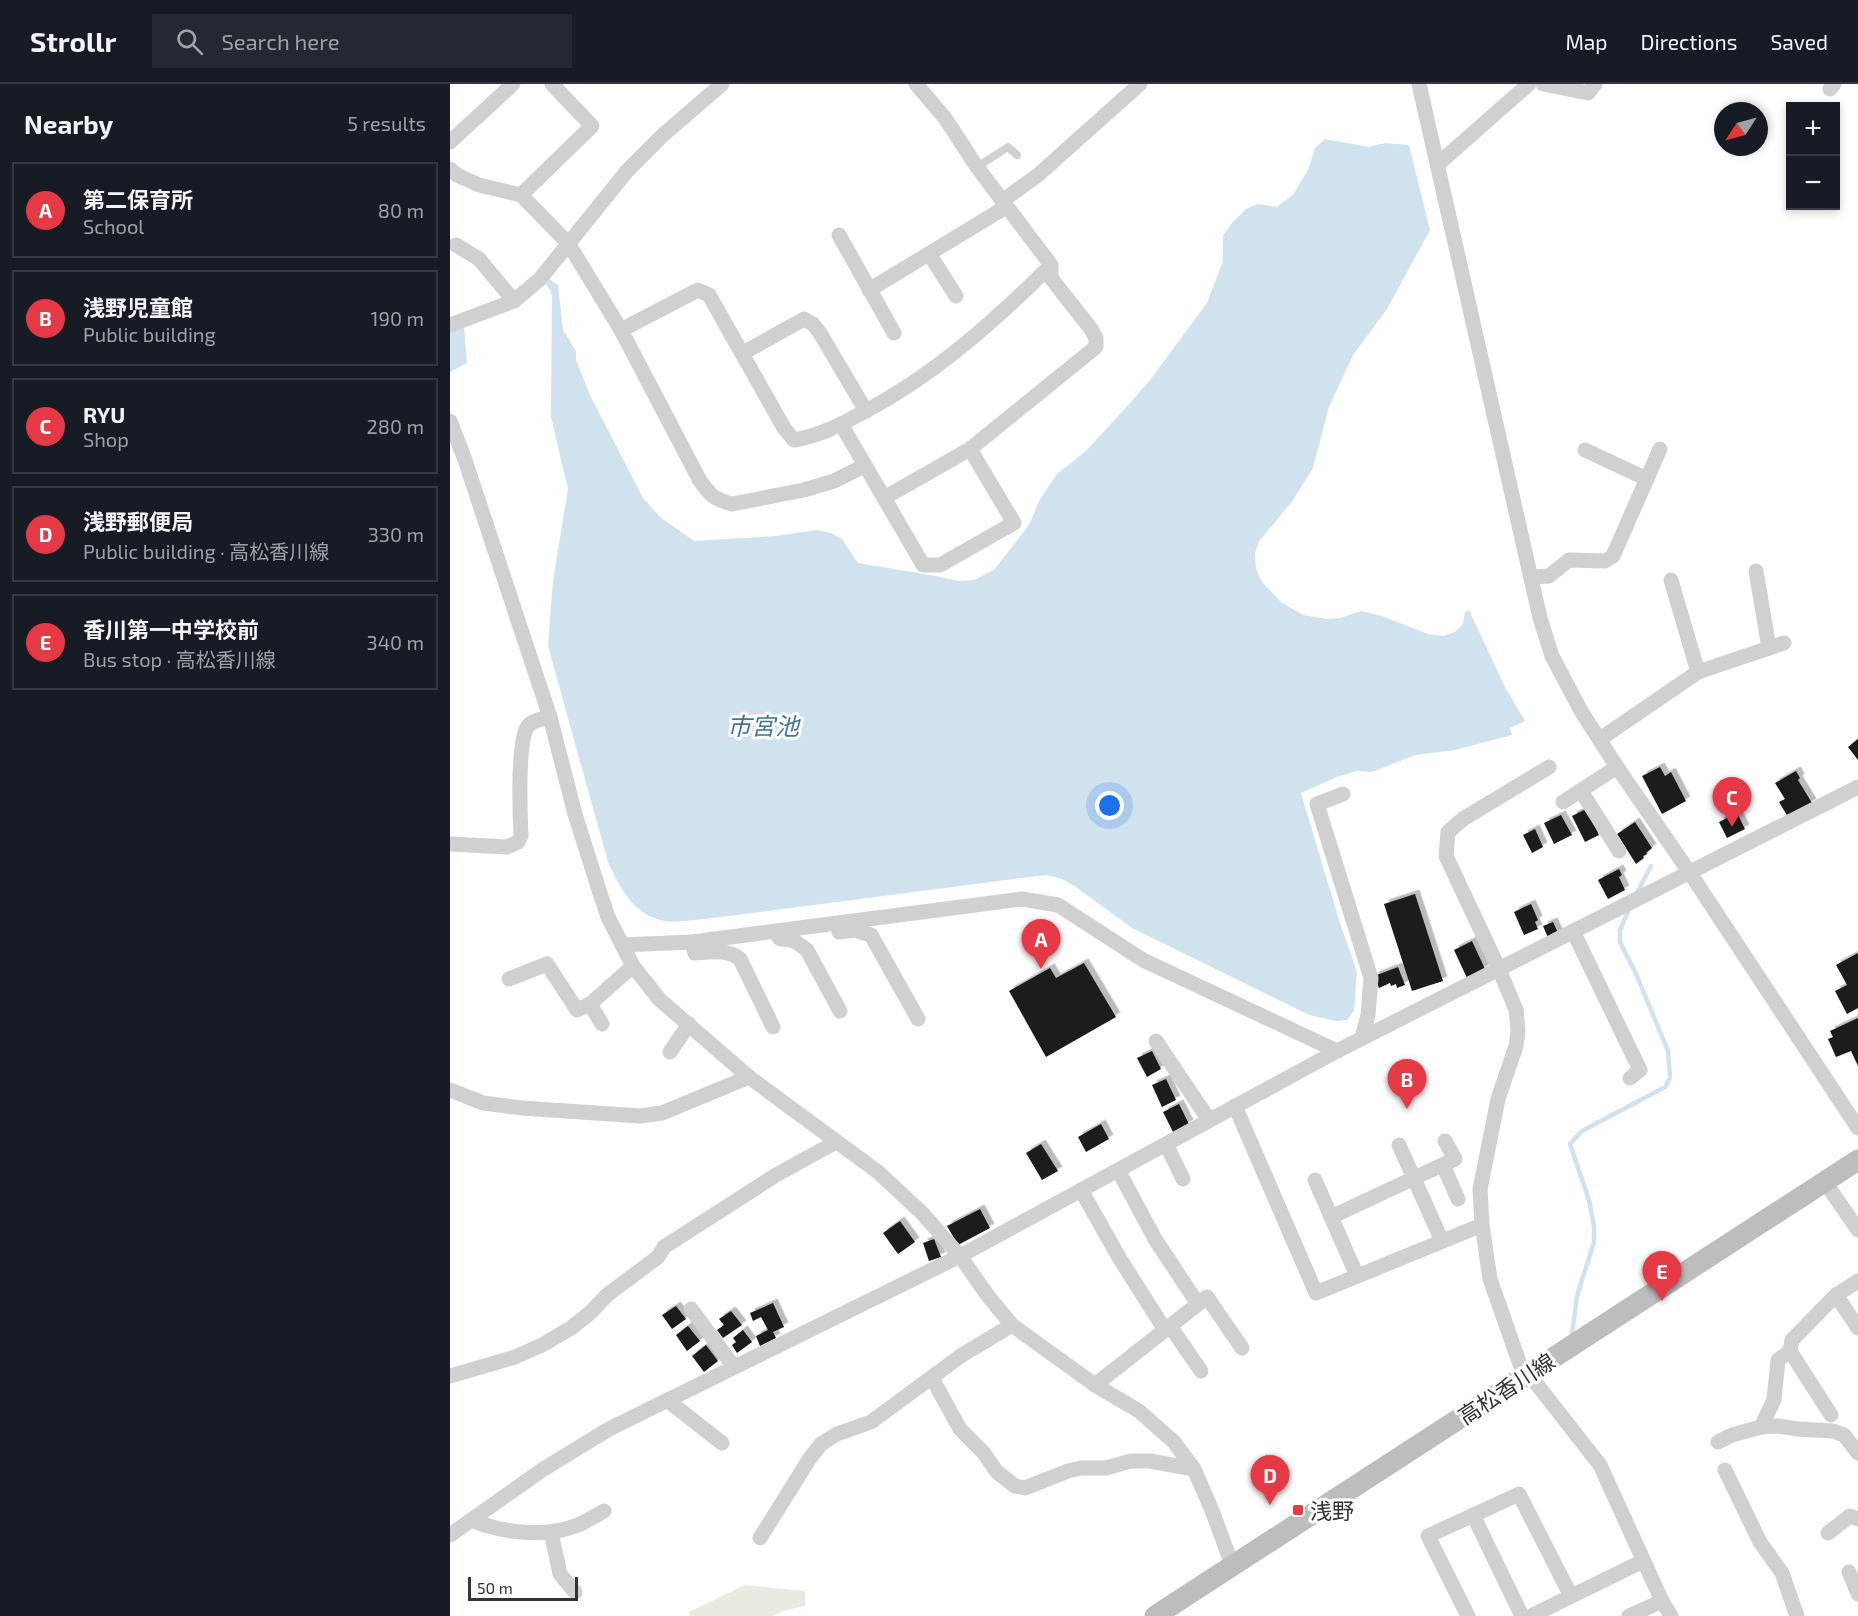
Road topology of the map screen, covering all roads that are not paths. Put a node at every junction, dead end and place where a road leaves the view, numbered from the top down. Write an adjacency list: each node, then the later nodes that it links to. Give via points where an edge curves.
1 (513, 84): 10 (street)
2 (552, 84): 15 (street, via 592,126)
3 (722, 84): 18 (street, via 627,171)
4 (916, 84): 13 (street, via 945,118)
5 (1140, 84): 16 (street)
6 (1419, 84): 12 (street)
7 (1529, 84): 12 (street)
8 (1543, 84): 9 (street, via 1588,93)
9 (1595, 84)
10 (450, 142)
11 (1017, 155): 13 (lane, via 1008,147)
12 (1438, 164): 39 (street)
13 (977, 167): 16 (street)
14 (450, 169): 15 (street, via 478,185)
15 (520, 195): 18 (street)
16 (1004, 204): 20 (street); 21 (street)
17 (839, 235): 22 (street)
18 (568, 243): 24 (street, via 540,279); 26 (street)
19 (456, 245): 24 (street, via 479,259)
20 (930, 255): 22 (street); 23 (street)
21 (1051, 265): 29 (street, via 941,363); 33 (street, via 1051,278 1091,329 1096,347)
22 (869, 290): 27 (street)
23 (956, 296)
24 (514, 301): 25 (street)
25 (450, 325)
26 (621, 330): 28 (street, via 698,290 709,295); 35 (street, via 710,495 732,504 804,490)
27 (894, 333)
28 (743, 353): 29 (street, via 804,319 820,333); 31 (street, via 794,440)
29 (866, 411): 31 (street)
30 (450, 421): 44 (street)
31 (841, 424): 35 (street)
32 (1660, 448): 36 (street)
33 (970, 449): 37 (street); 37 (street, via 1014,523 940,565 923,565)
34 (1585, 450): 36 (street)
35 (864, 466): 37 (street)
36 (1647, 479): 39 (street, via 1613,556 1605,561 1569,560 1549,576)
37 (884, 498)
38 (1756, 571): 42 (street)
39 (1531, 577): 45 (street, via 1552,656)
40 (1671, 580): 43 (street)
41 (1784, 643): 42 (street)
42 (1769, 648): 43 (street)
43 (1698, 672): 45 (street)
44 (550, 717): 52 (street, via 533,721 525,732 518,842 507,847); 59 (street, via 599,890)
45 (1599, 739): 47 (street)
46 (1549, 767): 61 (street, via 1448,832 1446,856)
47 (1617, 767): 49 (street); 54 (street)
48 (1858, 787): 54 (street)
49 (1581, 791): 51 (street); 53 (street)
50 (1343, 794): 69 (street, via 1317,804 1371,978)
51 (1563, 802)
52 (450, 844)
53 (1619, 851)
54 (1690, 873): 56 (street); 78 (street)
55 (834, 924): 57 (street); 65 (street, via 839,932 854,930 871,935); 71 (street, via 1022,899 1058,905 1143,960)
56 (1573, 931): 61 (street); 74 (street, via 1640,1070)
57 (775, 932): 58 (street); 64 (street, via 780,939 793,940 807,950)
58 (692, 942): 59 (street); 68 (street, via 695,953 734,954 740,959)
59 (622, 945): 60 (street)
60 (633, 966): 63 (street); 67 (street, via 659,999)
61 (1499, 969): 69 (street); 93 (street, via 1516,1010 1518,1031 1498,1100 1480,1189)
62 (509, 979): 63 (street, via 547,964 577,1010)
63 (590, 1004): 66 (street)
64 (840, 1011)
65 (918, 1019)
66 (602, 1024)
67 (688, 1024): 72 (street); 73 (street)
68 (773, 1027)
69 (1362, 1038): 71 (street)
70 (1156, 1041): 77 (street)
71 (1337, 1051): 76 (street)
72 (670, 1052)
73 (749, 1077): 75 (street, via 662,1113 640,1116 483,1103); 80 (street)
74 (1630, 1078)
75 (450, 1090)
76 (1235, 1106): 77 (street); 97 (street, via 1316,1293)
77 (1209, 1120): 81 (street)
78 (1858, 1128)
79 (1445, 1141): 84 (street, via 1455,1159)
80 (836, 1142): 96 (street, via 878,1172 915,1206); 110 (street, via 776,1175 664,1247 658,1257 607,1295 591,1313 542,1345)
81 (1166, 1144): 85 (street); 86 (street)
82 (1399, 1145): 88 (street)
83 (1858, 1160): 89 (main road, 高松香川線)
84 (1443, 1165): 88 (street); 91 (street)
85 (1118, 1170): 90 (street); 100 (street, via 1155,1239)
86 (1183, 1179)
87 (1315, 1179): 92 (street)
88 (1414, 1179): 92 (street); 95 (street)
89 (1825, 1182): 94 (street); 109 (main road, 高松香川線)
90 (1081, 1190): 96 (street); 103 (street, via 1120,1259)
91 (1458, 1199)
92 (1331, 1217): 97 (street)
93 (1482, 1225): 95 (street); 109 (street, via 1490,1279)
94 (1858, 1230)
95 (1442, 1241): 97 (street)
96 (960, 1256): 102 (street); 107 (street)
97 (1357, 1276)
98 (1858, 1281): 99 (street)
99 (1836, 1295): 104 (street); 106 (street, via 1792,1340)
100 (1198, 1304): 103 (street); 105 (street, via 1207,1297)
101 (691, 1309): 107 (street)
102 (1012, 1325): 111 (street); 112 (street)
103 (1167, 1328): 108 (street); 112 (street)
104 (1858, 1328)
105 (1242, 1348)
106 (1791, 1351): 114 (street); 115 (street, via 1778,1360 1774,1400)
107 (734, 1367): 113 (street)
108 (1201, 1371)
109 (1526, 1375): 129 (street, via 1600,1465); 130 (main road, 高松香川線)
110 (450, 1376)
111 (932, 1378): 119 (street, via 960,1429 997,1472 1015,1486 1025,1488 1068,1471 1131,1461); 128 (street, via 871,1422 821,1444)
112 (1095, 1385): 119 (street, via 1139,1411 1174,1442)
113 (667, 1400): 117 (street); 124 (street, via 568,1453)
114 (1831, 1415)
115 (1761, 1427): 116 (street); 118 (street, via 1833,1431 1844,1434)
116 (1718, 1442)
117 (722, 1443)
118 (1858, 1453)
119 (1194, 1469): 130 (street)
120 (1725, 1470): 142 (street, via 1760,1542 1782,1573)
121 (604, 1511): 125 (street, via 578,1525)
122 (1473, 1515): 134 (street, via 1520,1494); 137 (street, via 1428,1536); 138 (street)
123 (1858, 1519): 126 (street, via 1850,1516)
124 (471, 1520): 125 (street, via 506,1530); 127 (street)
125 (551, 1532): 132 (street, via 560,1574)
126 (1828, 1533)
127 (450, 1535)
128 (760, 1538)
129 (1643, 1561): 134 (street); 135 (street)
130 (1232, 1565): 136 (main road, 高松香川線)
131 (1850, 1572): 133 (street)
132 (575, 1592)
133 (1858, 1594)
134 (1571, 1596): 139 (street)
135 (1662, 1601): 140 (street); 141 (street)
136 (1155, 1616)
137 (1468, 1616)
138 (1522, 1616)
139 (1530, 1616)
140 (1629, 1616)
141 (1671, 1616)
142 (1797, 1616)

